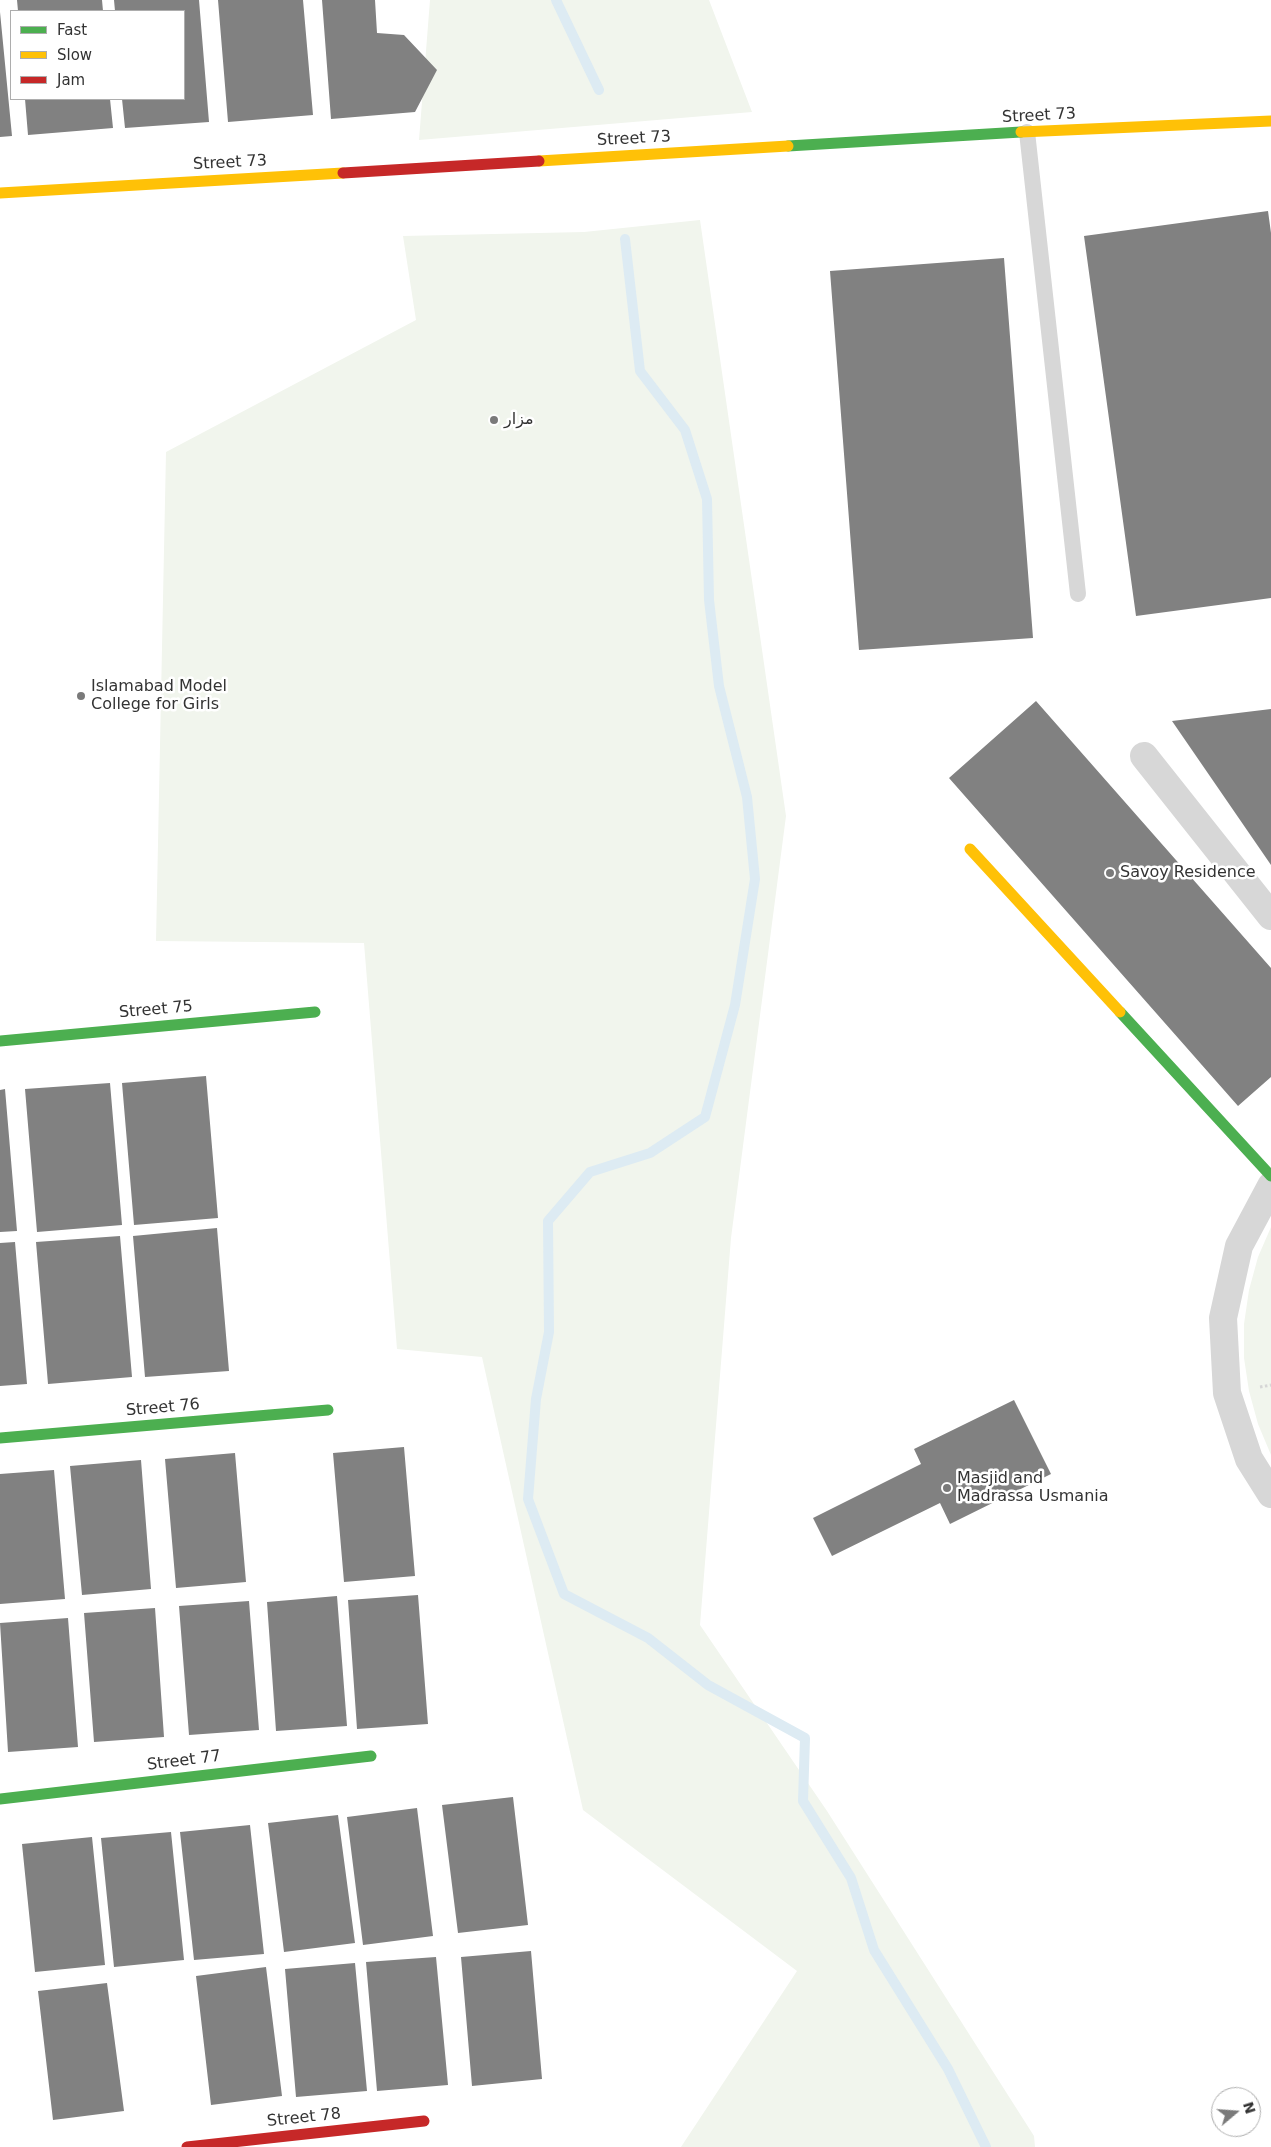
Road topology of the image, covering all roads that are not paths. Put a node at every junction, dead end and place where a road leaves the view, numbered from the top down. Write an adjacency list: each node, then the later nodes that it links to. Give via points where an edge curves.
1 (1271, 121): 2 (street, Street 73)
2 (1028, 132): 3 (street, Street 73); 4 (lane)
3 (0, 193)
4 (1078, 594)
5 (1144, 756): 7 (street)
6 (970, 849): 10 (street)
7 (1271, 916)
8 (314, 1012): 9 (street, Street 75)
9 (0, 1040)
10 (1271, 1176)
11 (1271, 1186): 14 (street, via 1239,1246 1223,1318 1227,1393 1248,1459)
12 (328, 1410): 13 (street, Street 76)
13 (0, 1438)
14 (1271, 1494)
15 (371, 1756): 16 (street, Street 77)
16 (0, 1799)
17 (424, 2121): 18 (street, Street 78)
18 (187, 2147)

